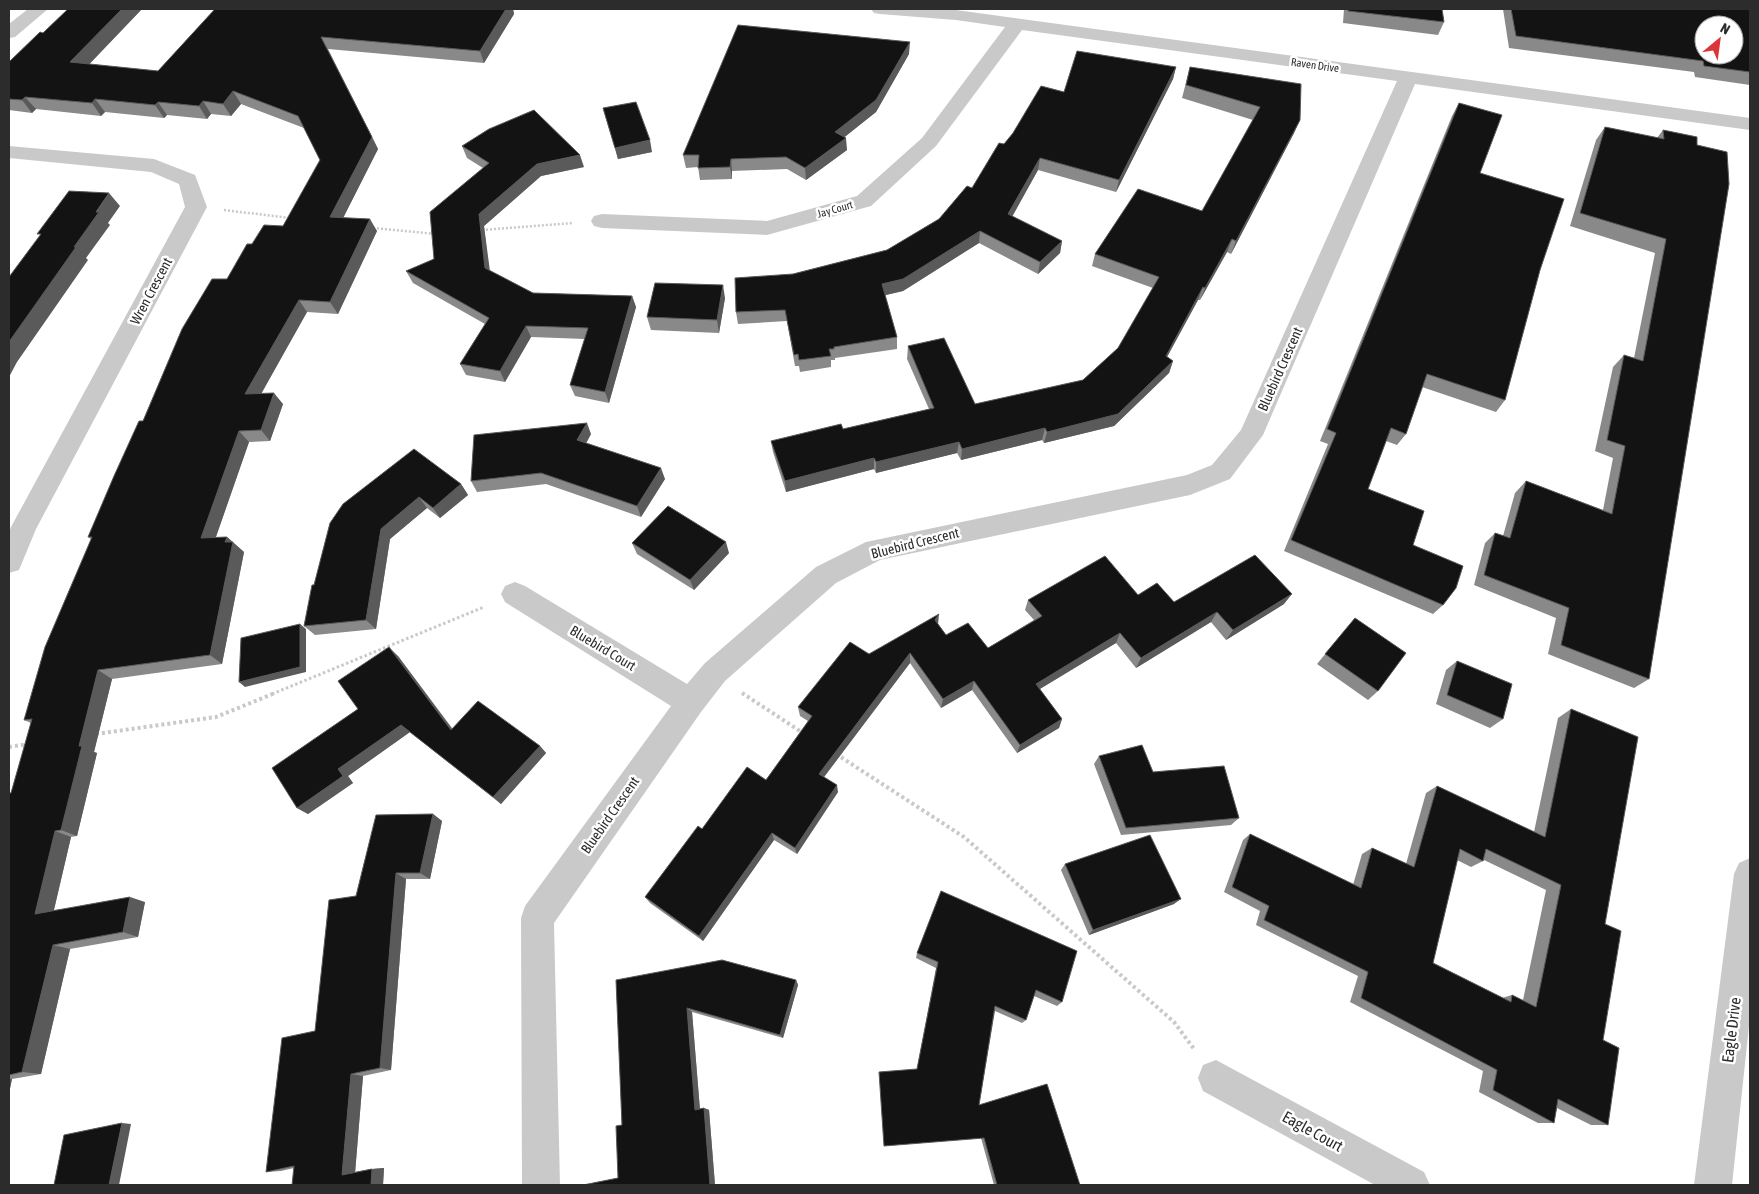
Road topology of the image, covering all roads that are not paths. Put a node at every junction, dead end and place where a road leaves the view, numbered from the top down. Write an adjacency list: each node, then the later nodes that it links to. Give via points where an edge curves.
1 (39, 9): 4 (street)
2 (880, 9): 3 (street, Raven Drive)
3 (1017, 24): 5 (street, Raven Drive); 8 (street, Jay Court, via 930,142 864,201 767,228)
4 (9, 33)
5 (1408, 77): 6 (street, Raven Drive); 11 (street, Bluebird Crescent, via 1251,436 1221,472 1190,485 875,550 826,575 715,672)
6 (1750, 124)
7 (9, 152): 9 (street, Wren Crescent, via 154,166 188,180 196,206 24,527)
8 (602, 221)
9 (9, 562)
10 (515, 594): 11 (street, Bluebird Court)
11 (691, 702): 14 (street, Bluebird Crescent, via 537,918)
12 (1750, 874): 16 (street, Eagle Drive)
13 (1216, 1078): 15 (street, Eagle Court)
14 (541, 1185)
15 (1411, 1185)
16 (1713, 1185)

